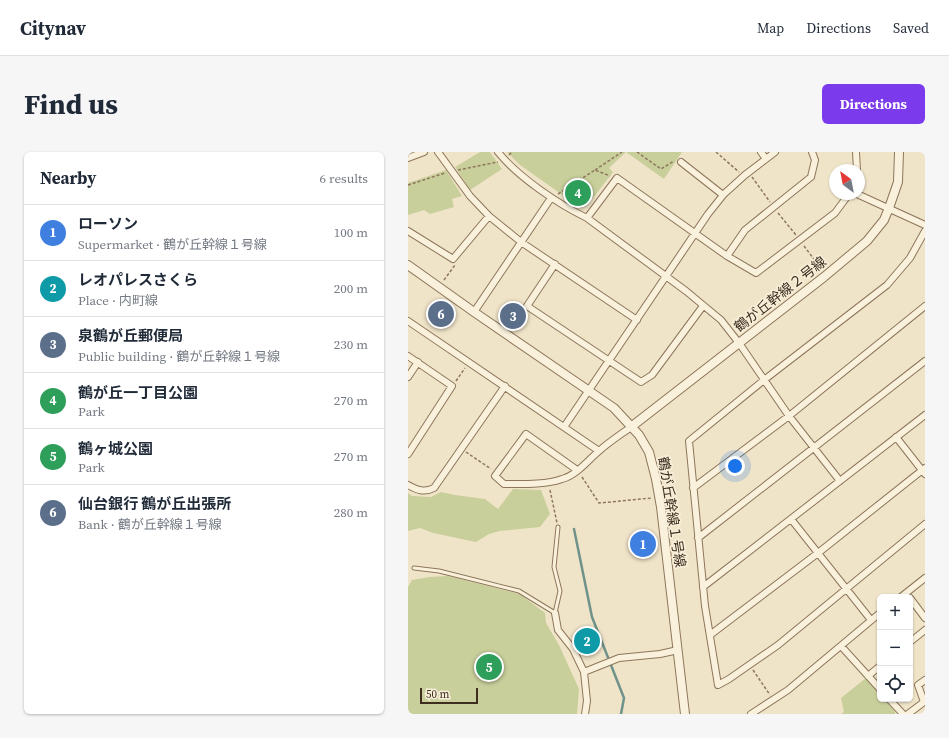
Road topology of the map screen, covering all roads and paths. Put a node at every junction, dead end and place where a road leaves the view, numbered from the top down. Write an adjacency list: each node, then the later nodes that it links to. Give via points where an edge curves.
1 (424, 152): 12 (street)
2 (438, 152): 25 (street, via 470,196)
3 (498, 152): 21 (street, via 519,173)
4 (622, 152): 16 (path)
5 (637, 152): 14 (path, via 661,169)
6 (716, 152): 17 (path)
7 (761, 152): 13 (street)
8 (775, 152): 13 (street)
9 (812, 152): 23 (street, via 815,160 811,177)
10 (856, 152): 15 (street)
11 (898, 152): 24 (street, 鶴が丘幹線２号線, via 898,182)
12 (408, 158)
13 (766, 159): 17 (street)
14 (679, 161): 19 (street)
15 (857, 164)
16 (595, 170): 18 (path); 21 (path)
17 (746, 175): 19 (street); 23 (path)
18 (617, 178): 26 (street); 30 (street)
19 (723, 195): 30 (street)
20 (865, 197): 24 (street)
21 (551, 198): 26 (street, via 568,210); 32 (street)
22 (845, 200): 31 (street, via 835,213)
23 (774, 207): 31 (path); 33 (street, via 745,230)
24 (889, 208): 27 (street); 37 (street, 鶴が丘幹線２号線, via 884,220 867,241)
25 (489, 216): 32 (street); 34 (street)
26 (587, 218): 38 (street)
27 (925, 225)
28 (408, 231): 34 (street)
29 (925, 231): 52 (street, via 910,258 887,285)
30 (695, 234): 33 (street); 38 (street)
31 (800, 240): 33 (street, via 756,273); 37 (path)
32 (521, 242): 35 (street); 42 (street)
33 (727, 256)
34 (453, 259): 39 (path, via 457,262)
35 (555, 264): 43 (street); 47 (street, via 527,306)
36 (408, 265): 42 (street, 鶴が丘幹線１号線)
37 (826, 275): 45 (street, 鶴が丘幹線２号線)
38 (666, 277): 40 (street); 43 (street)
39 (444, 280)
40 (703, 306): 45 (street, via 721,320); 47 (street, via 652,374 642,382)
41 (925, 306): 57 (street)
42 (474, 312): 55 (street, 鶴が丘幹線１号線)
43 (637, 320): 47 (street)
44 (408, 321): 50 (street)
45 (739, 343): 52 (street); 59 (street, 鶴が丘幹線２号線)
46 (408, 356): 49 (street)
47 (610, 361): 55 (street)
48 (925, 361): 62 (street)
49 (418, 362): 51 (street); 53 (street)
50 (469, 362): 53 (path); 54 (street)
51 (408, 377)
52 (764, 380): 57 (street); 71 (street, via 689,441)
53 (452, 386): 64 (street)
54 (505, 386): 58 (street); 61 (street)
55 (590, 391): 58 (street); 59 (street, 鶴が丘幹線１号線, via 614,408)
56 (925, 415): 60 (street)
57 (789, 416): 62 (street); 71 (street)
58 (564, 427): 63 (street)
59 (631, 427): 63 (street); 72 (street, 鶴が丘幹線１号線, via 649,452)
60 (896, 437): 66 (street); 68 (street)
61 (461, 448): 67 (path); 70 (street, via 434,488 427,491)
62 (814, 448): 68 (street); 76 (street)
63 (599, 451): 65 (street)
64 (408, 454)
65 (577, 470): 67 (street, via 526,434); 69 (street, via 562,480); 72 (path, via 599,503)
66 (924, 471): 77 (street)
67 (498, 473): 69 (street, via 495,476 504,484)
68 (840, 481): 73 (street)
69 (548, 482): 75 (path)
70 (408, 485)
71 (693, 488): 76 (street)
72 (659, 497): 92 (street, 鶴が丘幹線１号線)
73 (791, 519): 77 (street); 80 (street)
74 (925, 524): 81 (street)
75 (558, 527): 84 (lane, via 554,567 560,591)
76 (698, 538): 80 (street)
77 (818, 553): 81 (street); 89 (street)
78 (414, 568): 84 (lane, via 439,571 519,591)
79 (925, 578): 82 (street)
80 (703, 587): 89 (street)
81 (846, 588): 87 (street); 93 (street)
82 (911, 594)
83 (913, 602): 86 (street)
84 (555, 613): 95 (street, via 558,630 573,649)
85 (877, 615): 87 (street)
86 (925, 618)
87 (871, 620): 91 (street)
88 (925, 630): 90 (street)
89 (710, 635): 93 (street, via 718,685)
90 (913, 640)
91 (841, 646): 96 (street); 99 (street)
92 (678, 650): 95 (street, via 616,659); 102 (street, 鶴が丘幹線１号線)
93 (750, 665): 99 (path)
94 (877, 668): 96 (street)
95 (584, 672): 101 (street, via 587,701)
96 (868, 676): 98 (street)
97 (925, 680): 105 (street, via 918,685 924,702)
98 (877, 686)
99 (773, 700): 103 (street)
100 (892, 702): 104 (street)
101 (585, 714)
102 (685, 714)
103 (751, 714)
104 (903, 714)
105 (908, 714)

